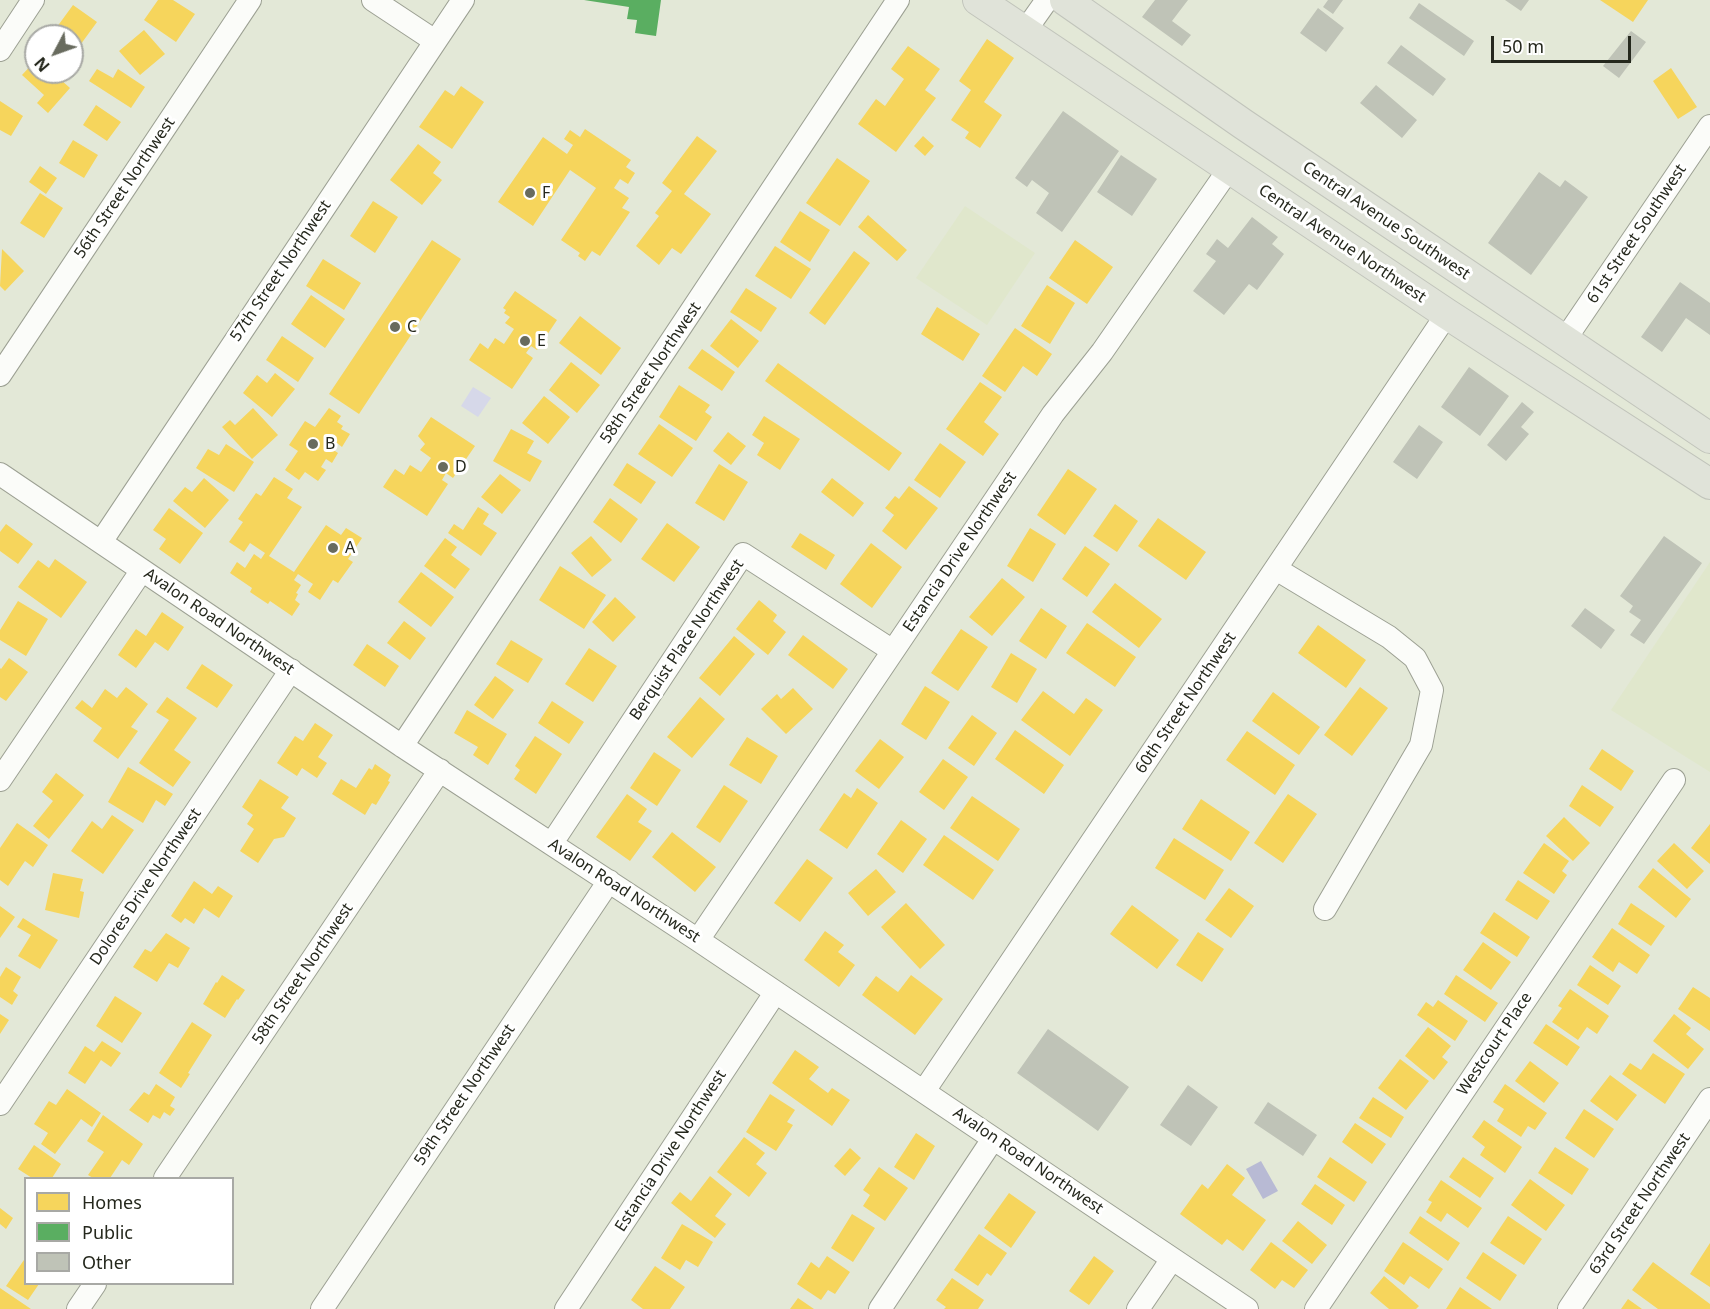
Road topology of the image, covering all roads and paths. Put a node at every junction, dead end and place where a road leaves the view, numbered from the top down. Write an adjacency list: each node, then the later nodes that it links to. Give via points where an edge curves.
1 (33, 0): 11 (street)
2 (250, 0): 16 (street, 56th Street Northwest)
3 (374, 0): 10 (street)
4 (463, 0): 10 (street, 57th Street Northwest)
5 (898, 0): 25 (street, 58th Street Northwest)
6 (978, 0): 9 (main road, Central Avenue Northwest)
7 (1047, 0): 9 (street)
8 (1065, 0): 15 (main road, Central Avenue Southwest)
9 (1025, 31): 13 (main road, Central Avenue Northwest)
10 (435, 41): 20 (street, 57th Street Northwest)
11 (0, 50)
12 (1710, 126): 15 (street, 61st Street Southwest)
13 (1229, 169): 14 (main road, Central Avenue Northwest); 23 (street, Estancia Drive Northwest, via 1102,352 1053,414)
14 (1448, 314): 19 (main road, Central Avenue Northwest); 21 (street, 60th Street Northwest)
15 (1564, 341): 17 (main road, Central Avenue Southwest)
16 (0, 375)
17 (1710, 438)
18 (0, 474): 20 (street, Avalon Road Northwest)
19 (1710, 484)
20 (101, 542): 22 (street, Avalon Road Northwest)
21 (1276, 569): 31 (street, via 1389,637 1415,658 1432,690 1421,745); 34 (street, 60th Street Northwest)
22 (142, 570): 24 (street, Avalon Road Northwest); 27 (street)
23 (893, 651): 29 (street, Berquist Place Northwest, via 743,554); 32 (street, Estancia Drive Northwest)
24 (291, 670): 25 (street, Avalon Road Northwest); 36 (street, Dolores Drive Northwest)
25 (402, 746): 26 (street, Avalon Road Northwest)
26 (440, 770): 29 (street, Avalon Road Northwest); 38 (street, 58th Street Northwest)
27 (0, 780)
28 (1674, 780): 47 (street, Westcourt Place)
29 (552, 843): 30 (street, Avalon Road Northwest)
30 (609, 881): 32 (street, Avalon Road Northwest); 42 (street, 59th Street Northwest)
31 (1324, 909)
32 (698, 940): 33 (street, Avalon Road Northwest)
33 (775, 993): 34 (street, Avalon Road Northwest); 43 (street, Estancia Drive Northwest)
34 (924, 1091): 37 (street, Avalon Road Northwest)
35 (1710, 1099): 48 (street, 63rd Street Northwest)
36 (0, 1104)
37 (993, 1139): 39 (street, Avalon Road Northwest); 44 (street)
38 (166, 1177)
39 (1172, 1259): 45 (street); 46 (street, Avalon Road Northwest)
40 (94, 1285): 41 (street)
41 (78, 1309)
42 (322, 1309)
43 (566, 1309)
44 (880, 1309)
45 (1138, 1309)
46 (1247, 1309)
47 (1316, 1309)
48 (1569, 1309)

